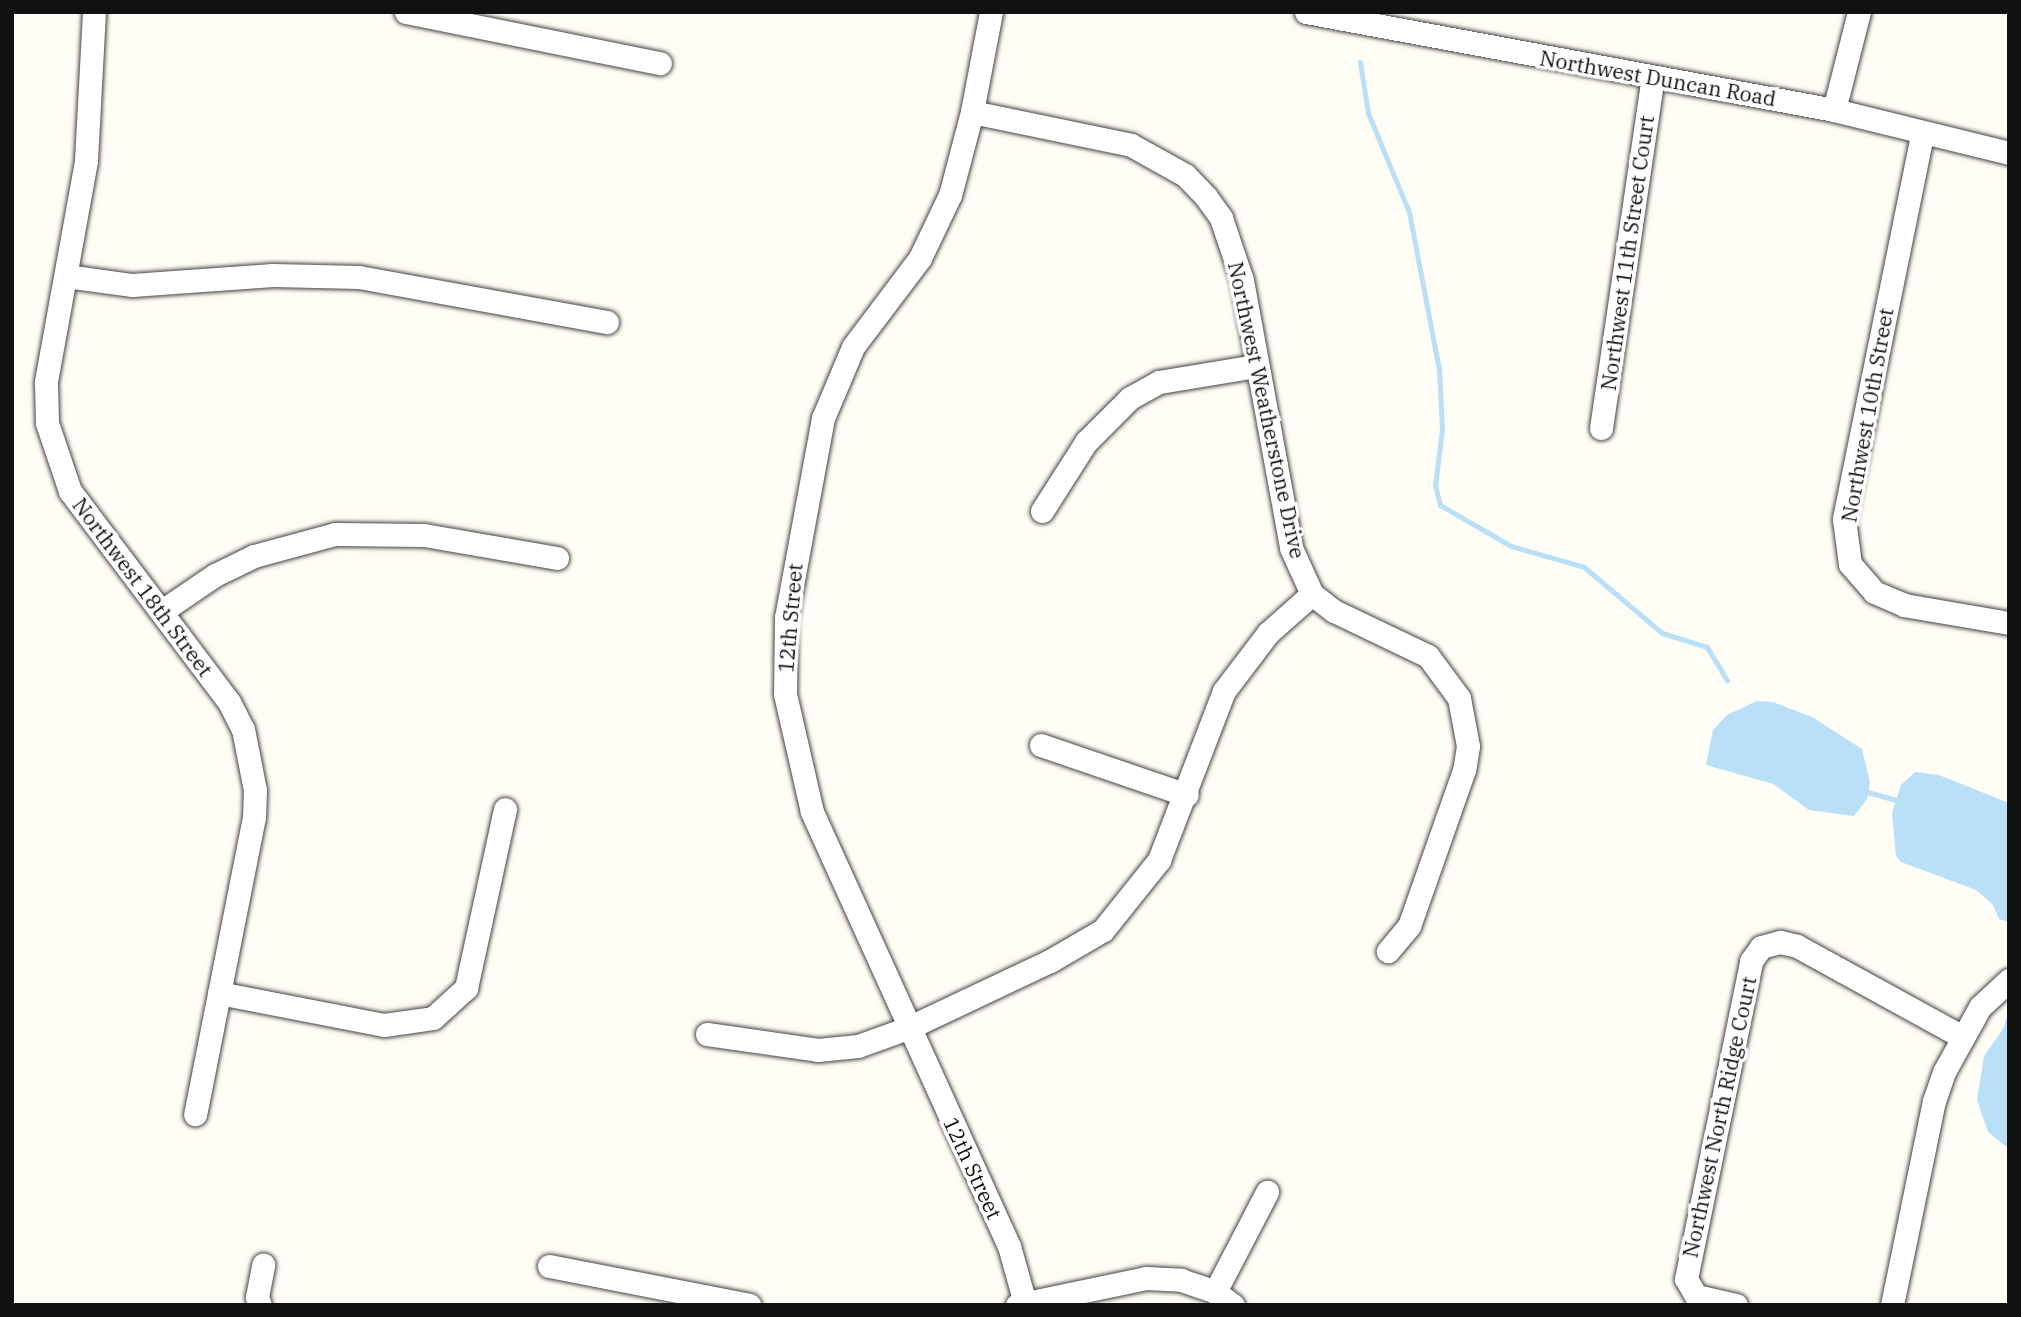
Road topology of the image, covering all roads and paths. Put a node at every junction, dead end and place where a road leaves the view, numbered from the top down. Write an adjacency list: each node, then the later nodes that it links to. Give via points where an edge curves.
1 (94, 12): 12 (street, Northwest 18th Street, via 86,161)
2 (406, 12): 6 (street)
3 (991, 12): 9 (street, 12th Street)
4 (1306, 12): 7 (street, Northwest Duncan Road)
5 (1859, 12): 8 (street)
6 (660, 64)
7 (1653, 77): 8 (street, Northwest Duncan Road); 15 (street, Northwest 11th Street Court)
8 (1834, 110): 10 (street, Northwest Duncan Road)
9 (972, 112): 14 (street, Northwest Weatherstone Drive, via 1104,136 1185,175 1221,218 1232,246); 27 (street, 12th Street, via 961,161 939,222 920,258 853,347 823,418 786,618 785,694 802,780)
10 (1922, 135): 11 (street, Northwest Duncan Road); 20 (street, Northwest 10th Street, via 1844,519 1850,564 1874,592 1904,605)
11 (2009, 153)
12 (66, 276): 13 (street, via 132,285 273,275 359,277); 19 (street, Northwest 18th Street, via 46,383 47,423 55,455 70,491)
13 (607, 322)
14 (1256, 366): 16 (street, via 1159,382 1130,398 1086,442); 18 (street, Northwest Weatherstone Drive, via 1292,548)
15 (1601, 428)
16 (1042, 511)
17 (557, 558): 19 (street, via 424,535 335,534 254,556 215,575)
18 (1312, 594): 22 (street, via 1268,633 1224,691); 24 (street, via 1334,611 1429,656 1459,698 1466,721 1464,770 1409,926)
19 (162, 611): 26 (street, Northwest 18th Street, via 229,702 252,762 254,817)
20 (2009, 623)
21 (1041, 745): 22 (street)
22 (1187, 795): 27 (street, via 1147,881 1103,930 1050,961)
23 (505, 809): 26 (street, via 466,988 433,1018 410,1025 384,1025)
24 (1388, 951)
25 (2009, 980): 29 (street, via 1989,995)
26 (219, 993): 30 (street, Northwest 18th Street)
27 (908, 1028): 28 (street, via 858,1046 818,1050); 35 (street, 12th Street, via 1009,1246)
28 (707, 1034)
29 (1961, 1036): 38 (street, Northwest North Ridge Court, via 1797,946 1758,940 1686,1279 1686,1294); 39 (street, via 1934,1101)
30 (195, 1114)
31 (1267, 1192): 34 (street)
32 (263, 1265): 36 (street, via 257,1297)
33 (549, 1266): 37 (street)
34 (1224, 1298): 35 (street, via 1181,1280 1146,1278)
35 (1021, 1304)
36 (260, 1305)
37 (748, 1305)
38 (1736, 1305)
39 (1892, 1305)

